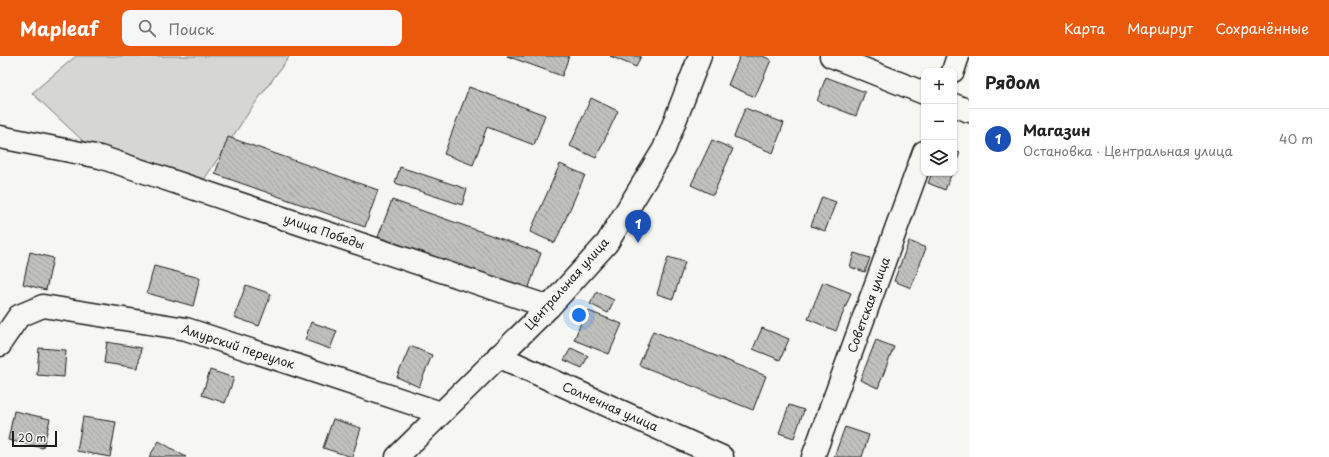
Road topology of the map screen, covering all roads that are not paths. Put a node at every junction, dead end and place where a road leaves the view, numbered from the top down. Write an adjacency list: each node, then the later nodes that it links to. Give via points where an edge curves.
1 (700, 56): 10 (street, Центральная улица, via 664,149 607,243)
2 (831, 56): 5 (street)
3 (958, 56): 4 (street)
4 (954, 68)
5 (921, 92)
6 (957, 106): 7 (street)
7 (969, 111)
8 (0, 137): 10 (street, улица Победы, via 100,157)
9 (921, 160): 16 (street, Советская улица)
10 (549, 307): 12 (street, Центральная улица)
11 (0, 345): 13 (street, Амурский переулок, via 19,316 43,306 58,308 186,329)
12 (498, 356): 13 (street, Центральная улица); 15 (street, Солнечная улица)
13 (441, 413): 14 (street, Центральная улица)
14 (398, 457)
15 (722, 457)
16 (813, 457)

